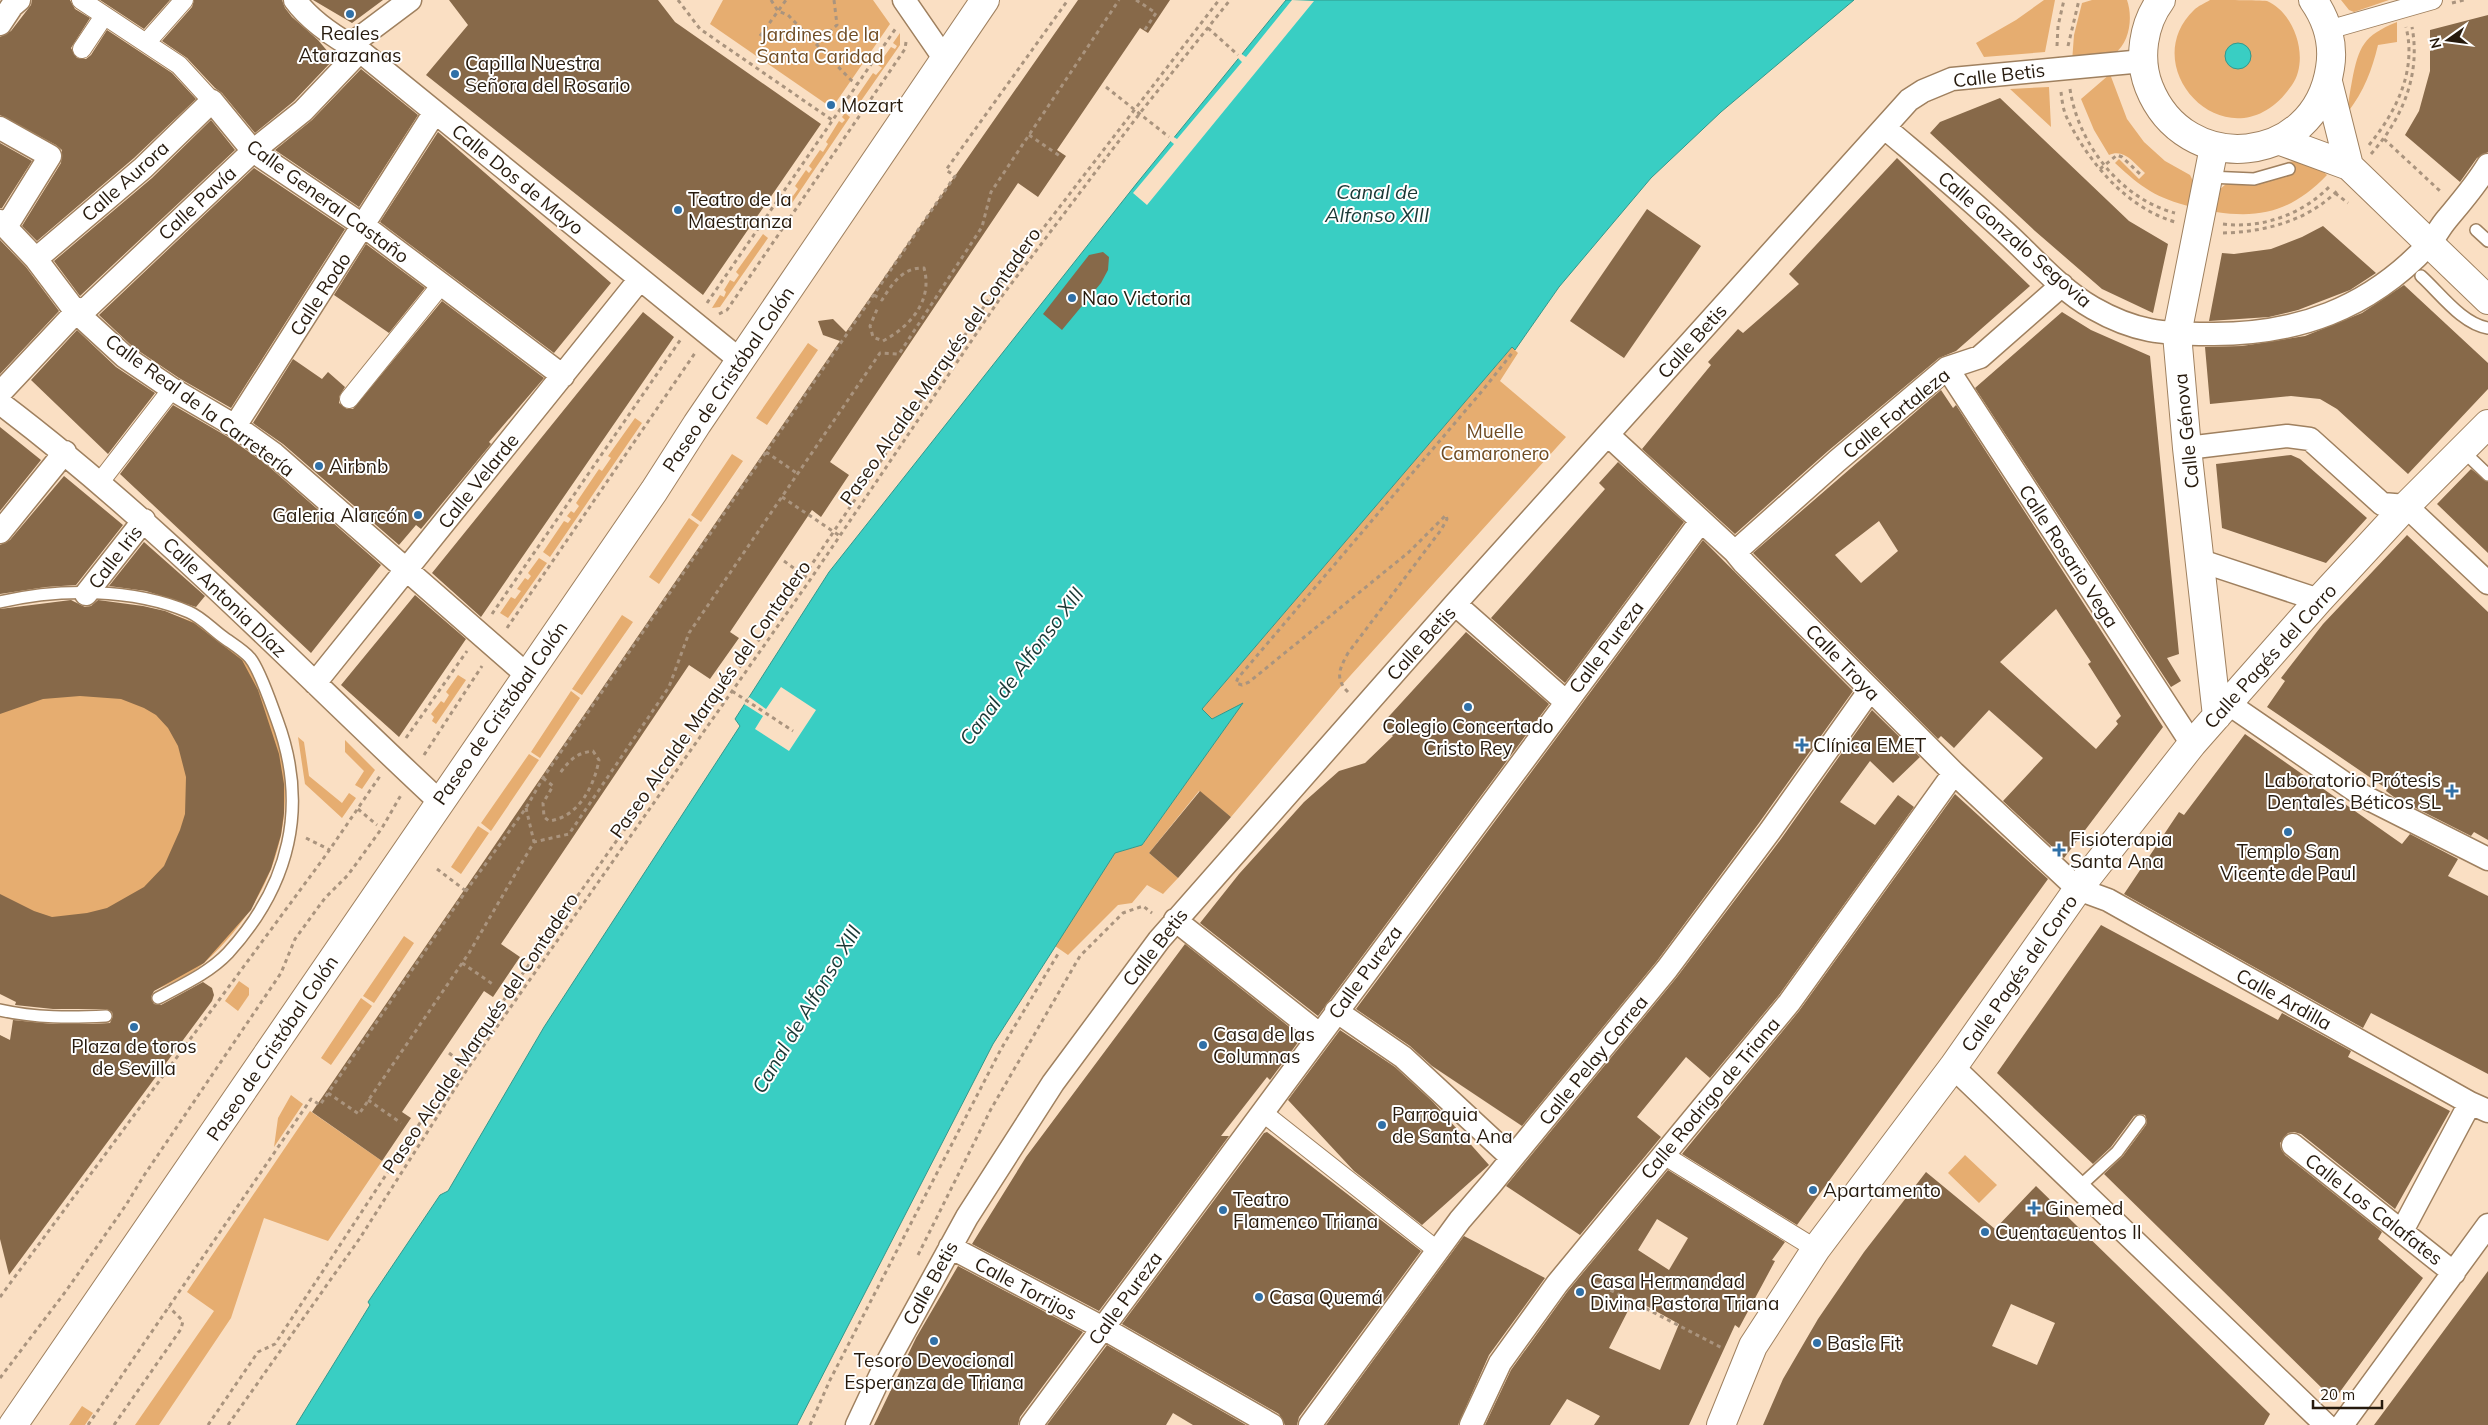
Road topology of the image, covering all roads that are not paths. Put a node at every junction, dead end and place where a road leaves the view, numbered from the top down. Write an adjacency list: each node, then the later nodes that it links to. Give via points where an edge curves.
1 (81, 0): 10 (street, Calle General Castaño)
2 (184, 0): 12 (street)
3 (295, 0): 14 (street, Calle Dos de Mayo, via 306,15)
4 (410, 0): 14 (street, Calle Pavía)
5 (904, 0): 15 (street)
6 (985, 0): 15 (main road, Paseo de Cristóbal Colón)
7 (2313, 0): 11 (main road)
8 (2433, 0): 11 (street)
9 (2156, 2): 16 (main road, via 2144,42)
10 (104, 16): 12 (street, Calle General Castaño); 13 (street)
11 (2328, 30): 17 (main road, via 2332,56)
12 (146, 43): 18 (street, Calle General Castaño, via 179,65)
13 (82, 48)
14 (355, 48): 19 (street, Calle Dos de Mayo); 24 (street, Calle Pavía, via 303,111)
15 (944, 58): 43 (main road, Paseo de Cristóbal Colón)
16 (2143, 61): 21 (street, Calle Betis, via 1968,77 1938,84 1909,100); 23 (main road, via 2154,99 2165,116 2179,130)
17 (2328, 82): 22 (main road, via 2317,106 2300,126); 26 (main road)
18 (212, 101): 24 (street, Calle General Castaño); 34 (street, Calle Aurora, via 143,168)
19 (435, 112): 30 (street, Calle Rodo); 36 (street, Calle Dos de Mayo)
20 (0, 128): 29 (street, via 50,156)
21 (1885, 128): 38 (street, Calle Gonzalo Segovia, via 1971,200); 52 (street, Calle Betis)
22 (2278, 140): 23 (main road, via 2236,150); 26 (main road)
23 (2214, 147): 28 (main road, Calle Génova)
24 (253, 150): 30 (street, Calle General Castaño); 40 (street, Calle Pavía, via 88,307)
25 (2488, 165): 33 (street, Calle Gonzalo Segovia, via 2472,191)
26 (2349, 166): 33 (main road)
27 (2289, 169): 28 (lane, via 2254,179)
28 (2208, 177): 42 (main road, Calle Génova)
29 (3, 224): 34 (street, Calle Real de la Carretería)
30 (364, 226): 37 (street, Calle General Castaño); 51 (street, Calle Rodo)
31 (2476, 230): 32 (lane)
32 (2488, 241)
33 (2429, 244): 39 (main road); 42 (street, Calle Gonzalo Segovia, via 2387,281 2337,312 2297,326 2240,334)
34 (36, 259): 40 (street, Calle Real de la Carretería)
35 (2421, 276): 41 (lane, via 2466,319)
36 (640, 279): 43 (street, Calle Dos de Mayo); 45 (street, Calle Velarde)
37 (441, 285): 45 (street, Calle General Castaño); 48 (street)
38 (2062, 285): 42 (street, Calle Gonzalo Segovia, via 2092,308 2136,328); 44 (street, Calle Fortaleza, via 1980,357)
39 (2488, 300)
40 (76, 312): 46 (street, Calle Real de la Carretería, via 125,356); 47 (street, Calle Pavía)
41 (2488, 328)
42 (2178, 334): 53 (main road, Calle Génova)
43 (740, 360): 70 (main road, Paseo de Cristóbal Colón)
44 (1947, 368): 62 (street, Calle Fortaleza); 75 (street, Calle Rosario Vega)
45 (563, 376): 64 (street, Calle Velarde)
46 (172, 389): 51 (street, Calle Real de la Carretería); 57 (street)
47 (0, 393)
48 (349, 399)
49 (0, 403): 55 (street, Calle Antonia Díaz)
50 (2488, 424): 54 (main road, Calle Pagés del Corro)
51 (236, 426): 64 (street, Calle Real de la Carretería, via 274,454)
52 (1608, 435): 60 (street, Calle Troya); 69 (street, Calle Betis)
53 (2187, 448): 58 (street, via 2287,436 2310,439 2382,504); 63 (main road, Calle Génova)
54 (2462, 450): 56 (lane); 58 (main road, Calle Pagés del Corro)
55 (65, 452): 57 (street, Calle Antonia Díaz); 61 (street)
56 (2488, 475)
57 (100, 482): 59 (street, Calle Antonia Díaz)
58 (2406, 506): 65 (street); 67 (main road, Calle Pagés del Corro)
59 (144, 520): 66 (street, Calle Iris); 71 (street, Calle Antonia Díaz)
60 (1701, 521): 62 (street, Calle Troya); 73 (street, Calle Pureza)
61 (0, 532)
62 (1735, 552): 72 (street, Calle Troya)
63 (2201, 561): 67 (street); 74 (main road, Calle Génova)
64 (407, 569): 70 (street, Calle Real de la Carretería); 71 (street, Calle Velarde)
65 (2488, 583)
66 (86, 594): 68 (lane); 81 (lane, via 144,598 191,613 250,658 286,746 293,783 291,832 280,872 266,900 227,954 198,977)
67 (2319, 600): 74 (main road, Calle Pagés del Corro)
68 (0, 602)
69 (1455, 604): 73 (street); 80 (street, Calle Betis)
70 (527, 675): 77 (main road, Paseo de Cristóbal Colón)
71 (315, 683): 77 (street, Calle Antonia Díaz)
72 (1870, 690): 76 (street, Calle Troya); 92 (street, Calle Pelay Correa, via 1667,969)
73 (1565, 701): 83 (street, Calle Pureza)
74 (2223, 710): 75 (main road, Calle Pagés del Corro); 78 (street, via 2363,796)
75 (2192, 744): 79 (main road, Calle Pagés del Corro)
76 (1954, 773): 79 (street, Calle Troya); 91 (street, Calle Rodrigo de Triana, via 1790,1003)
77 (439, 801): 101 (main road, Paseo de Cristóbal Colón)
78 (2488, 859)
79 (2078, 889): 86 (main road, Calle Pagés del Corro); 87 (street, Calle Ardilla, via 2108,900)
80 (1175, 920): 85 (street); 96 (street, Calle Betis, via 1053,1083)
81 (158, 998)
82 (0, 1010): 84 (lane, via 61,1019)
83 (1336, 1011): 85 (street, Calle Pureza); 92 (street, via 1403,1057)
84 (106, 1016)
85 (1319, 1034): 88 (street, Calle Pureza)
86 (1953, 1067): 93 (street); 97 (main road, Calle Pagés del Corro)
87 (2479, 1107): 95 (street)
88 (1262, 1112): 98 (street); 100 (street, Calle Pureza)
89 (2140, 1121): 93 (lane, via 2116,1152)
90 (2293, 1145): 95 (street, Calle Los Calafates)
91 (1662, 1154): 97 (street); 106 (street, Calle Rodrigo de Triana, via 1557,1284 1500,1363)
92 (1512, 1158): 98 (street, Calle Pelay Correa)
93 (2079, 1187): 108 (street)
94 (2488, 1225): 99 (street)
95 (2402, 1231): 99 (street, Calle Los Calafates)
96 (950, 1247): 100 (street, Calle Torrijos); 102 (street, Calle Betis)
97 (1816, 1249): 107 (main road, Calle Pagés del Corro, via 1753,1346)
98 (1438, 1251): 105 (street, Calle Pelay Correa)
99 (2454, 1273): 109 (street)
100 (1103, 1328): 103 (street, Calle Pureza); 104 (street, Calle Torrijos)
101 (13, 1425)
102 (857, 1425)
103 (1031, 1425)
104 (1272, 1425)
105 (1310, 1425)
106 (1471, 1425)
107 (1721, 1425)
108 (2326, 1425)
109 (2342, 1425)

